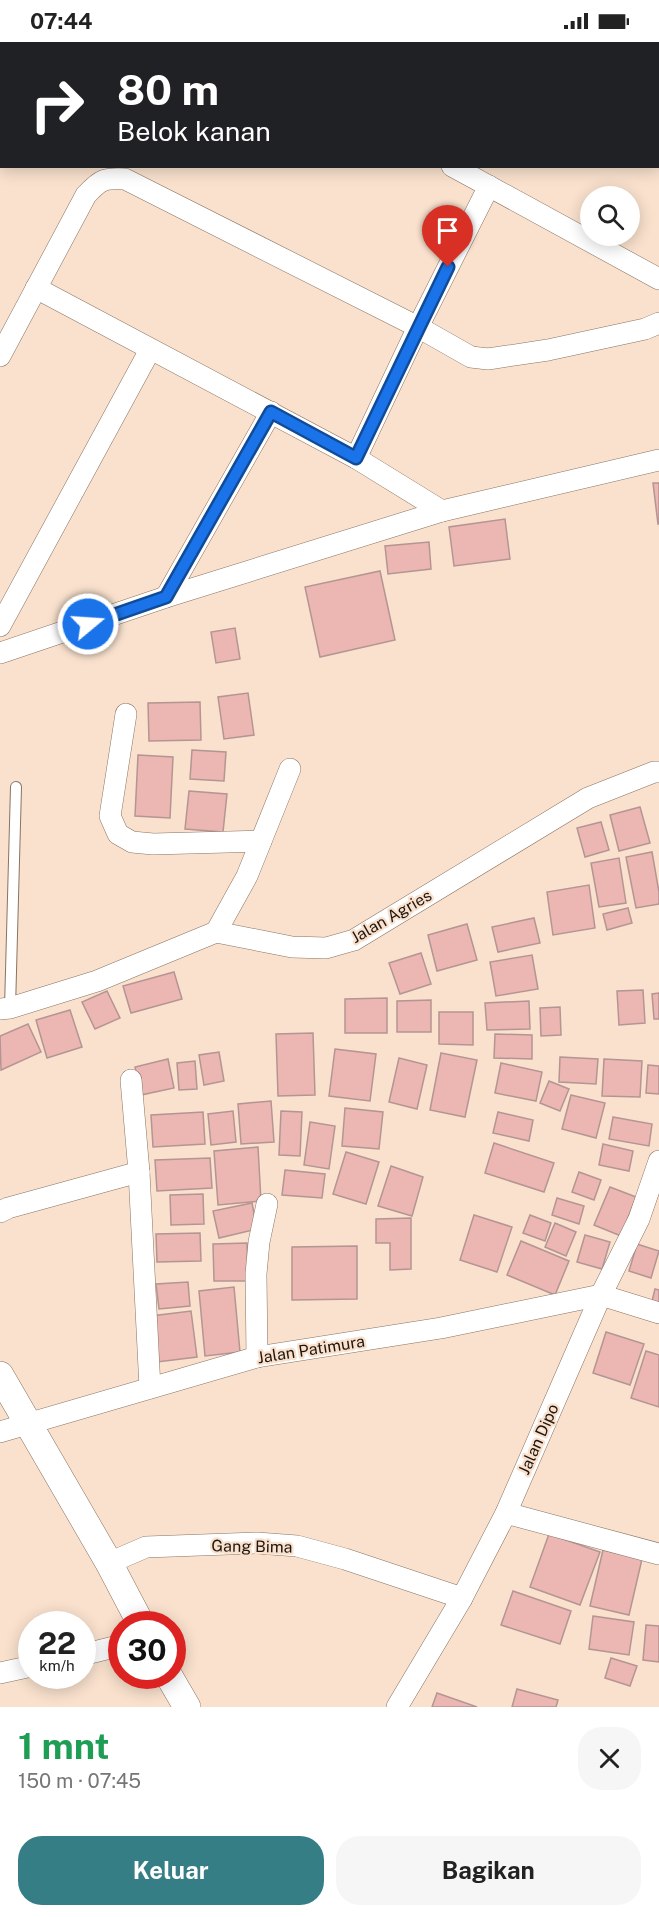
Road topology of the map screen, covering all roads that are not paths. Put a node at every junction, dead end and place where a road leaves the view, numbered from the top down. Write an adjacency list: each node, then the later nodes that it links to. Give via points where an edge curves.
1 (456, 168): 2 (street)
2 (489, 186): 3 (street); 6 (street)
3 (659, 279)
4 (36, 288): 6 (street, via 87,195 97,183 108,178 125,179); 7 (street); 8 (street)
5 (659, 323): 6 (street, via 569,346 488,359 471,357)
6 (418, 327): 10 (street)
7 (150, 350): 9 (street); 14 (street)
8 (0, 356)
9 (271, 412): 10 (street); 13 (street)
10 (356, 458): 12 (street)
11 (659, 460): 12 (street)
12 (442, 511): 13 (street)
13 (166, 597): 15 (street)
14 (0, 626)
15 (0, 653)
16 (126, 714): 20 (street, via 110,816 118,834 132,842 153,844)
17 (290, 769): 20 (street)
18 (659, 772): 21 (street, Jalan Agries, via 588,798 354,940 326,948 292,947)
19 (16, 787): 22 (lane)
20 (261, 841): 21 (street)
21 (216, 932): 22 (street, via 97,981)
22 (5, 1009)
23 (131, 1080): 25 (street)
24 (659, 1161): 28 (street, Jalan Dipo, via 639,1219)
25 (139, 1172): 27 (street); 32 (street)
26 (267, 1204): 30 (street, via 256,1274)
27 (0, 1212)
28 (601, 1295): 29 (street); 30 (street, Jalan Patimura, via 441,1328); 35 (street, Jalan Dipo)
29 (659, 1313)
30 (257, 1357): 32 (street, Jalan Patimura)
31 (0, 1375): 33 (street)
32 (150, 1388): 33 (street, Jalan Patimura)
33 (27, 1423): 34 (street, Jalan Patimura); 37 (street)
34 (0, 1432)
35 (506, 1513): 36 (street); 38 (street, Jalan Dipo)
36 (659, 1554)
37 (109, 1563): 38 (street, Gang Bima, via 146,1547 257,1543 297,1546); 39 (street)
38 (462, 1598): 44 (street, Jalan Dipo)
39 (134, 1611)
40 (18, 1669): 41 (street)
41 (0, 1673)
42 (177, 1689): 43 (street)
43 (187, 1707)
44 (397, 1707)

